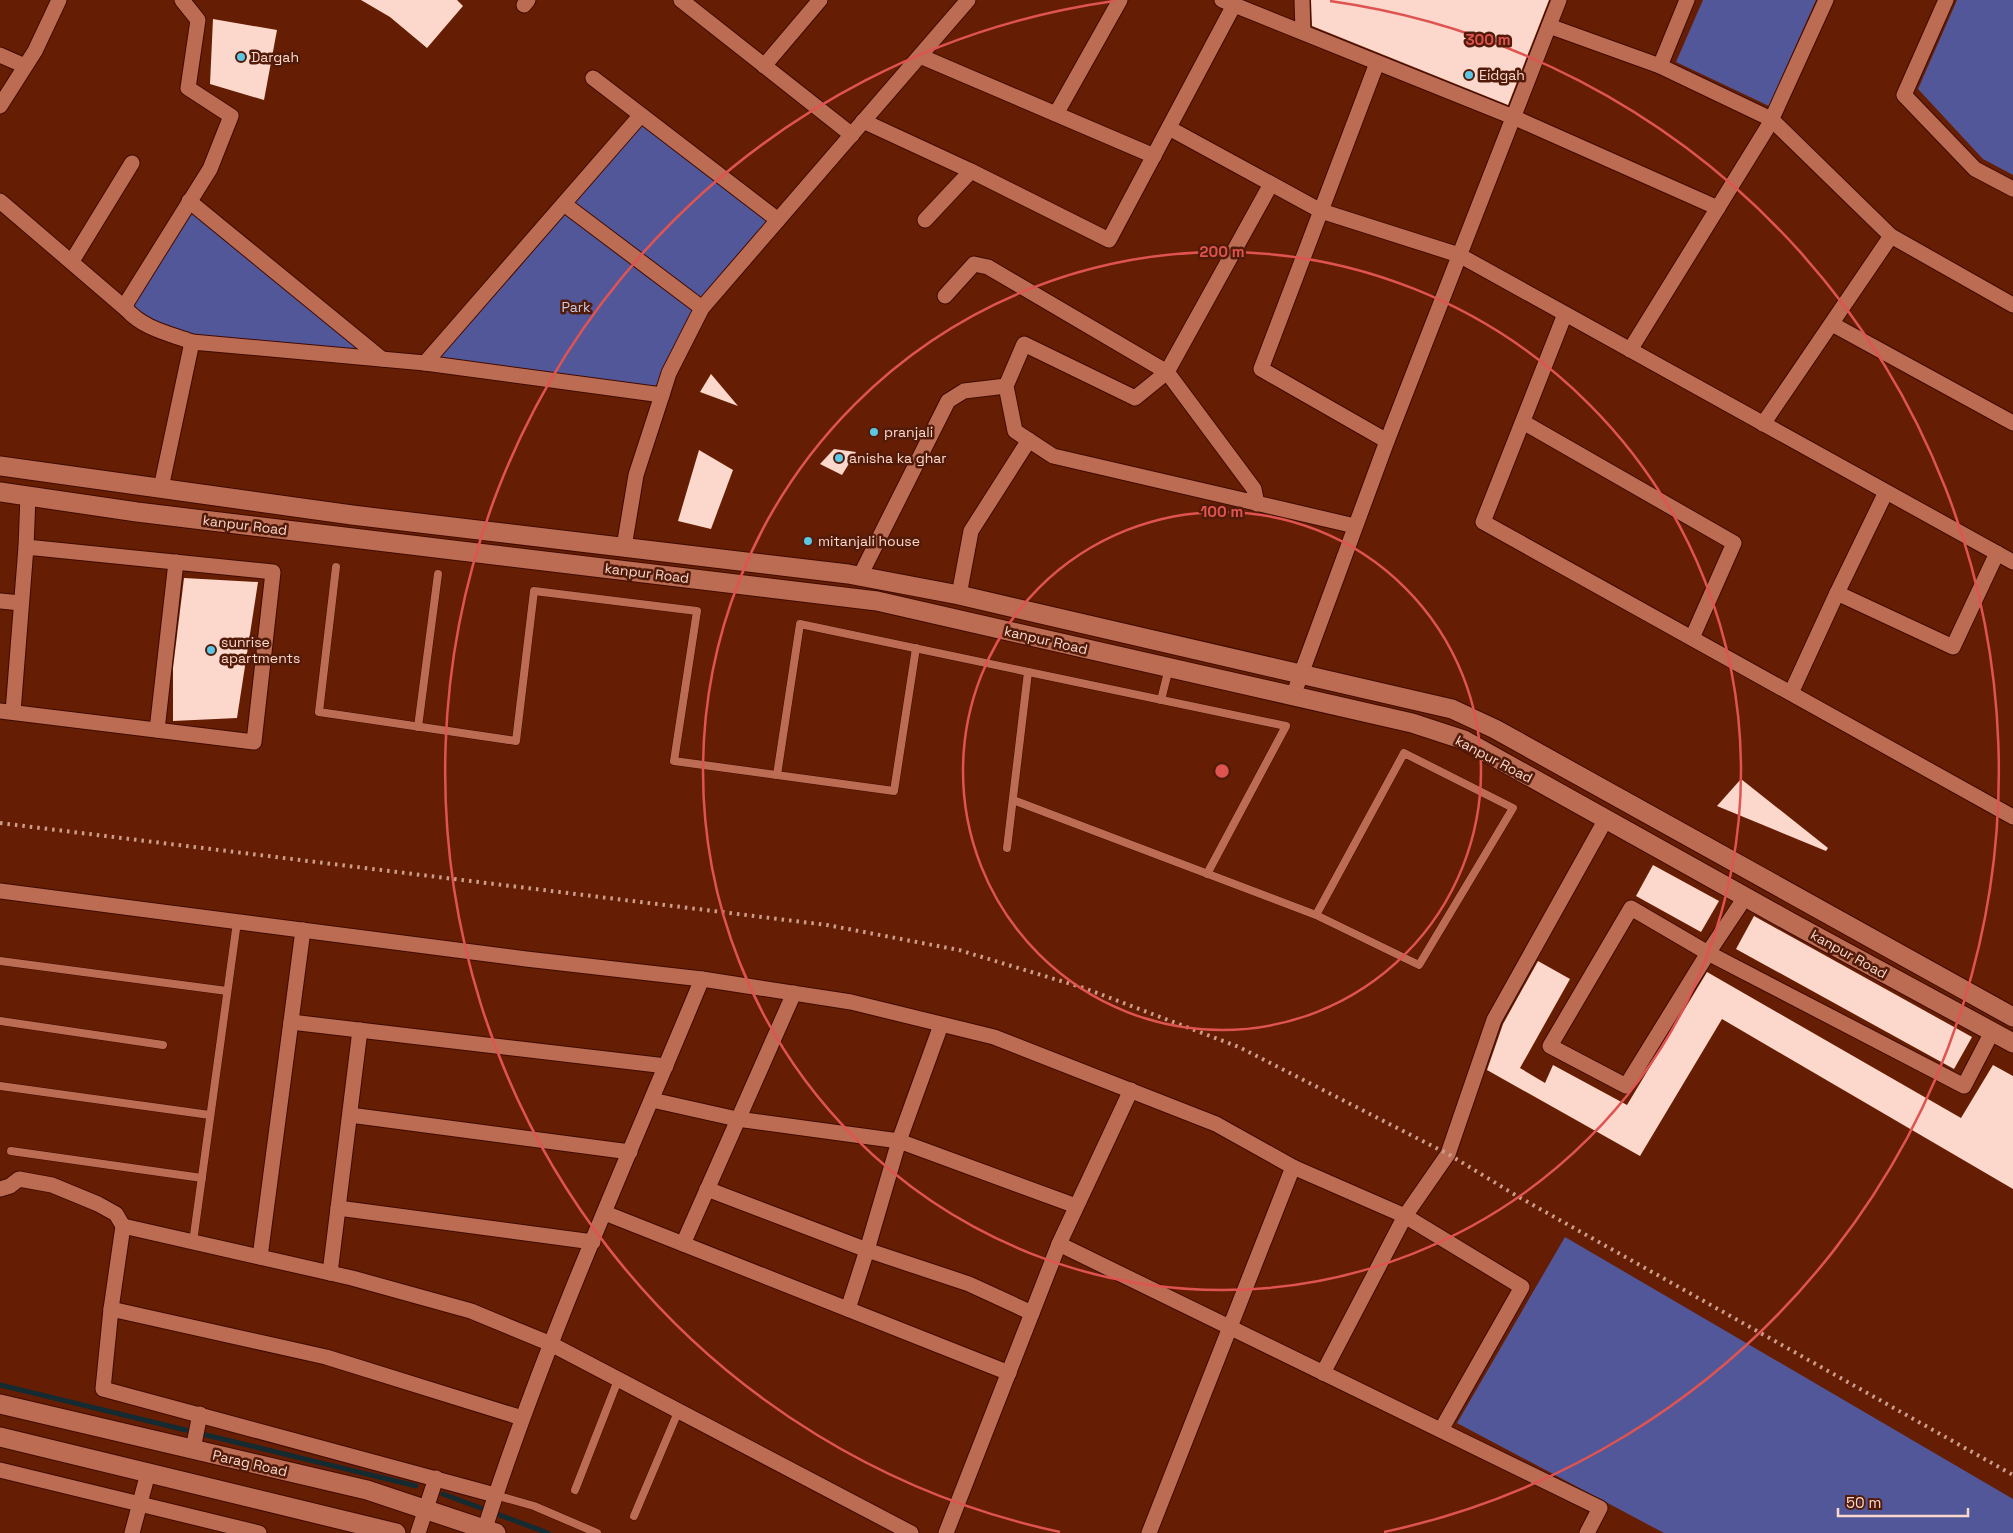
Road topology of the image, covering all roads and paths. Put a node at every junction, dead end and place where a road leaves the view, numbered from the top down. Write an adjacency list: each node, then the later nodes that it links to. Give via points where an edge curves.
1 (59, 0): 18 (street)
2 (182, 0): 36 (street, via 198,20 188,88 231,116 210,169)
3 (681, 0): 19 (street)
4 (820, 0): 19 (street)
5 (968, 0): 16 (street)
6 (1120, 0): 23 (street)
7 (1302, 0): 14 (street)
8 (1559, 0): 13 (street)
9 (1687, 0): 20 (street)
10 (1826, 0): 26 (street)
11 (1946, 0): 34 (street, via 1904,95 1975,168)
12 (1228, 2): 14 (street); 28 (street)
13 (1549, 26): 20 (street); 25 (street)
14 (1302, 32): 17 (street)
15 (0, 55): 18 (street)
16 (920, 56): 23 (street); 27 (street)
17 (1377, 63): 25 (street); 39 (street)
18 (25, 66): 22 (street)
19 (764, 66): 29 (street)
20 (1660, 66): 26 (street)
21 (593, 78): 24 (street)
22 (0, 106)
23 (1056, 114): 30 (street)
24 (641, 115): 37 (street); 40 (street)
25 (1513, 117): 38 (street); 43 (street)
26 (1771, 119): 38 (street); 42 (street)
27 (863, 121): 29 (street); 32 (street)
28 (1169, 128): 30 (street); 33 (street)
29 (852, 135): 40 (street)
30 (1154, 156): 32 (street, via 1109,240)
31 (132, 163): 44 (street)
32 (971, 171): 41 (street)
33 (1271, 184): 39 (street); 55 (street)
34 (2013, 189)
35 (0, 200): 44 (street)
36 (189, 202): 48 (street, via 127,302); 53 (street)
37 (564, 204): 47 (street); 54 (street)
38 (1718, 208): 52 (street)
39 (1321, 211): 43 (street); 62 (street, via 1261,369)
40 (778, 220): 47 (street)
41 (925, 220)
42 (1891, 236): 46 (street); 50 (street)
43 (1459, 256): 49 (street); 62 (street)
44 (72, 261): 48 (street)
45 (945, 296): 55 (street, via 974,264 988,267)
46 (2013, 305)
47 (702, 308): 57 (street, via 669,373)
48 (126, 309): 51 (street, via 150,328)
49 (1565, 314): 52 (street); 58 (street)
50 (1832, 324): 59 (street); 60 (street)
51 (192, 342): 53 (street); 64 (street)
52 (1630, 350): 60 (street)
53 (382, 359): 54 (street)
54 (425, 363): 57 (street)
55 (1167, 372): 56 (street, via 1135,398 1024,344); 68 (street, via 1254,489)
56 (1006, 386): 61 (street, via 1015,431); 80 (street, via 964,391 948,402)
57 (662, 395): 72 (street, via 636,475)
58 (1523, 422): 86 (street, via 1483,522); 86 (street, via 1734,543)
59 (2013, 423)
60 (1763, 424): 66 (street)
61 (1029, 440): 68 (street, via 1053,456); 83 (street, via 971,531)
62 (1387, 440): 69 (street)
63 (0, 466): 64 (street)
64 (161, 488): 70 (street)
65 (0, 492): 67 (street, kanpur Road)
66 (1886, 492): 73 (street); 82 (street)
67 (28, 496): 71 (street); 78 (street, kanpur Road)
68 (1258, 504): 69 (street)
69 (1356, 526): 90 (street)
70 (605, 545): 72 (street); 78 (street)
71 (26, 547): 75 (street); 85 (street)
72 (624, 547): 74 (street)
73 (1997, 554): 76 (street); 82 (street, via 1952,648)
74 (711, 558): 80 (street); 81 (street)
75 (176, 562): 96 (street); 96 (street, via 273,572 254,742)
76 (2013, 562)
77 (336, 567): 95 (lane, via 319,712)
78 (602, 568): 81 (street, kanpur Road)
79 (438, 574): 95 (lane)
80 (860, 576): 83 (street)
81 (707, 580): 88 (street, kanpur Road, via 877,601)
82 (1837, 593): 91 (street)
83 (959, 595): 90 (street)
84 (0, 601): 85 (street)
85 (22, 603): 94 (street)
86 (1692, 638): 91 (street)
87 (916, 648): 89 (lane); 97 (lane, via 894,791); 97 (lane, via 800,624)
88 (1169, 668): 92 (street, kanpur Road); 93 (lane)
89 (1028, 672): 93 (lane); 98 (lane)
90 (1301, 674): 92 (street); 104 (street, via 1452,709 1495,729)
91 (1791, 693): 99 (street)
92 (1293, 696): 100 (street, kanpur Road, via 1412,723 1464,740)
93 (1162, 700): 102 (lane, via 1286,726)
94 (7, 712): 96 (street)
95 (418, 727): 97 (lane, via 516,741 534,591 697,611 674,761)
96 (157, 730)
97 (777, 775)
98 (1012, 800): 101 (lane); 102 (lane)
99 (2013, 816)
100 (1606, 819): 105 (street, kanpur Road); 140 (street, via 1494,1020 1448,1154)
101 (1007, 848)
102 (1207, 874): 106 (lane)
103 (0, 891): 108 (street)
104 (1794, 895): 107 (street); 115 (street)
105 (1746, 896): 107 (street, kanpur Road); 110 (street)
106 (1316, 915): 106 (lane, via 1419,965 1513,808 1404,753)
107 (1777, 915): 120 (street, kanpur Road)
108 (237, 922): 109 (street); 113 (lane)
109 (303, 930): 112 (street); 117 (street)
110 (1708, 953): 110 (street, via 1626,1086 1550,1046 1631,908); 120 (street, via 1964,1086)
111 (0, 961): 113 (lane)
112 (702, 979): 114 (street); 123 (street)
113 (227, 991): 127 (lane)
114 (794, 993): 118 (street, via 851,1002); 129 (street)
115 (2013, 1017)
116 (0, 1021): 122 (lane)
117 (291, 1022): 119 (street); 147 (street)
118 (941, 1025): 125 (street, via 994,1037); 130 (street)
119 (360, 1030): 123 (street); 128 (street)
120 (1992, 1032): 121 (street, kanpur Road)
121 (2013, 1043)
122 (163, 1045)
123 (666, 1066): 126 (street)
124 (0, 1086): 127 (lane)
125 (1131, 1090): 133 (street, via 1216,1124); 137 (street)
126 (652, 1100): 129 (street); 132 (street)
127 (210, 1115): 134 (lane)
128 (350, 1115): 132 (street); 138 (street)
129 (737, 1119): 130 (street); 136 (street)
130 (899, 1141): 137 (street); 146 (street)
131 (11, 1151): 134 (lane)
132 (630, 1152): 139 (street)
133 (1293, 1167): 140 (street); 152 (street)
134 (202, 1178): 142 (lane)
135 (0, 1189): 141 (street, via 19,1179 52,1185 116,1214)
136 (707, 1189): 144 (street); 146 (street)
137 (1076, 1206): 145 (street)
138 (338, 1208): 143 (street); 148 (street)
139 (605, 1213): 143 (street); 144 (street)
140 (1405, 1216): 155 (street); 161 (street, via 1522,1288)
141 (123, 1226): 142 (street); 149 (street)
142 (193, 1242): 147 (street)
143 (593, 1242): 153 (street)
144 (683, 1244): 150 (street)
145 (1059, 1244): 151 (street); 152 (street)
146 (866, 1250): 150 (street); 151 (street, via 969,1284)
147 (260, 1257): 148 (street)
148 (330, 1273): 153 (street, via 470,1311)
149 (111, 1309): 159 (street, via 103,1389); 160 (street, via 326,1357)
150 (848, 1310): 154 (street)
151 (1032, 1313): 154 (street)
152 (1229, 1327): 155 (street); 180 (street)
153 (551, 1344): 156 (street); 160 (street)
154 (1009, 1373): 179 (street)
155 (1323, 1373): 161 (street)
156 (618, 1380): 158 (street); 167 (lane)
157 (0, 1404): 163 (street, Parag Road)
158 (678, 1412): 171 (lane); 178 (street)
159 (200, 1414): 163 (street); 166 (street)
160 (522, 1418): 168 (street)
161 (1441, 1430): 181 (street, via 1600,1508)
162 (0, 1437): 165 (street)
163 (193, 1449): 170 (street, Parag Road, via 368,1490)
164 (0, 1470): 169 (street)
165 (148, 1472): 169 (street); 175 (street)
166 (436, 1478): 168 (street); 170 (street)
167 (575, 1490)
168 (495, 1494): 172 (street); 177 (lane, via 534,1506)
169 (140, 1504): 173 (street); 174 (street)
170 (426, 1509): 172 (street, Parag Road); 176 (street)
171 (634, 1516)
172 (490, 1530)
173 (132, 1533)
174 (259, 1533)
175 (396, 1533)
176 (418, 1533)
177 (597, 1533)
178 (911, 1533)
179 (946, 1533)
180 (1149, 1533)
181 (1587, 1533)

